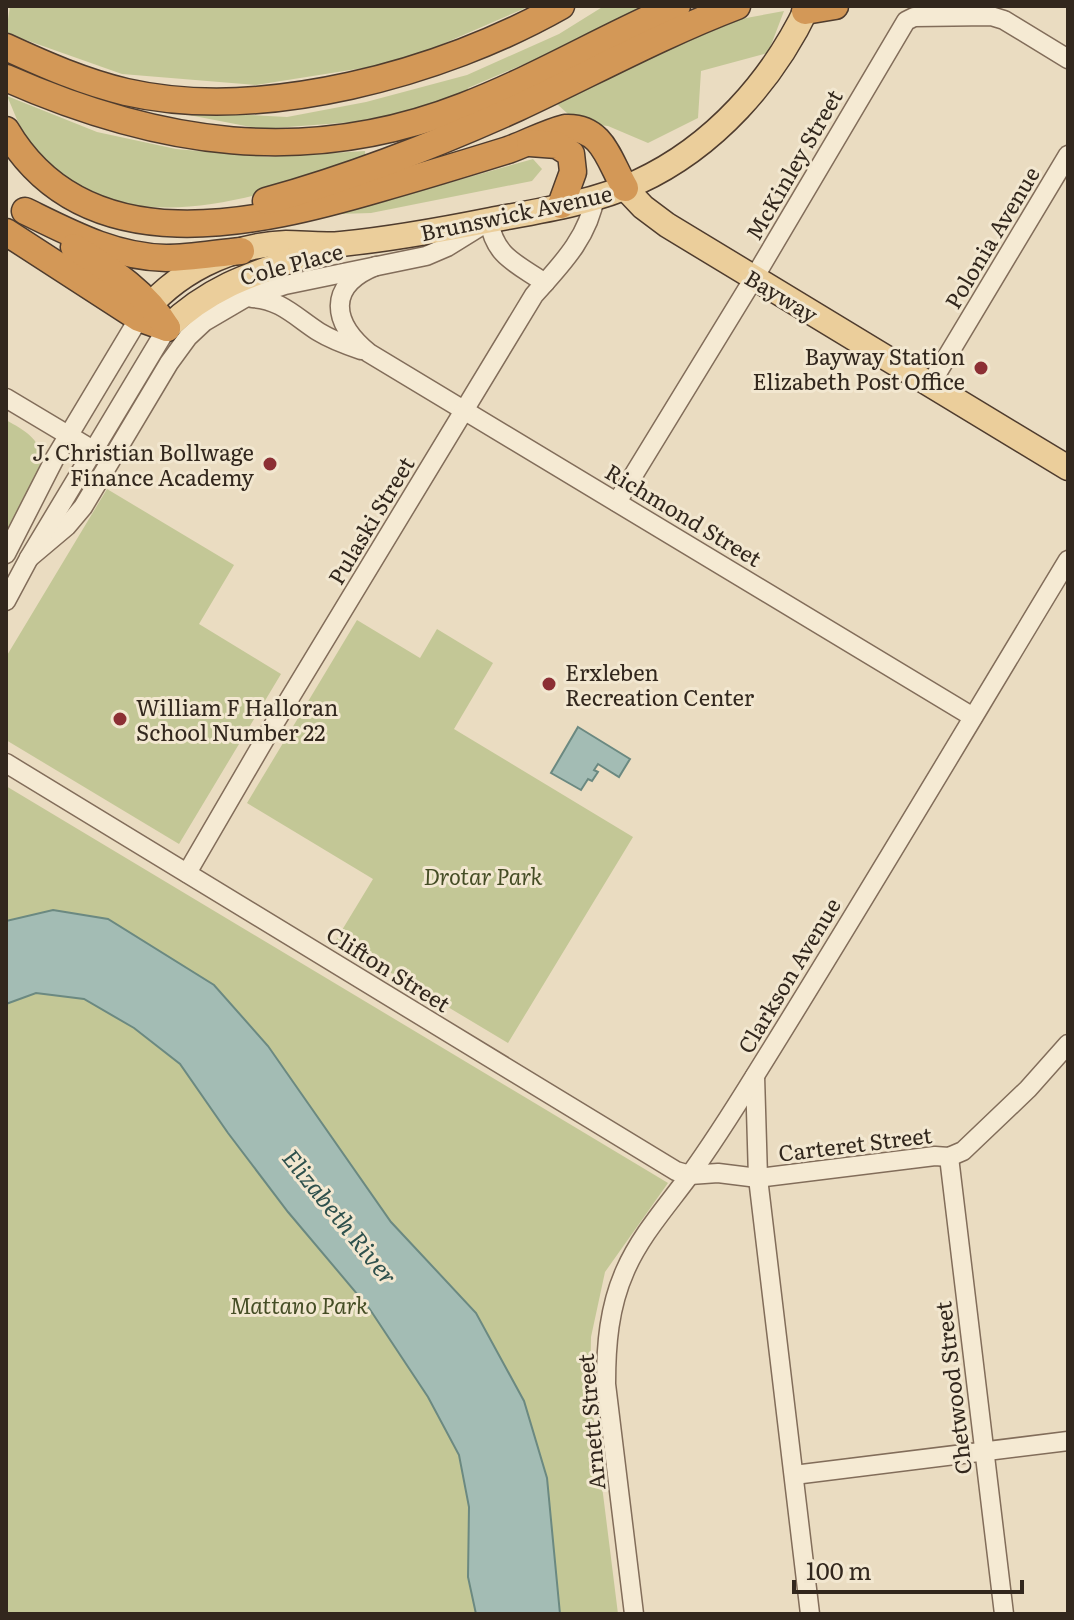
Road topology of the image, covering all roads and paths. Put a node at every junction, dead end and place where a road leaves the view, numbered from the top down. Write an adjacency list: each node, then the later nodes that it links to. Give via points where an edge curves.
1 (561, 6): 6 (highway, via 472,48 398,73 303,93 236,100 180,100 127,92)
2 (677, 6): 8 (highway, via 464,106 399,127 326,139 227,140 154,130 82,110)
3 (737, 6): 16 (highway, via 375,167 240,208)
4 (835, 6): 5 (highway)
5 (806, 9): 12 (main road, Brunswick Avenue, via 779,59 726,121 670,165)
6 (6, 47)
7 (1068, 59): 22 (street, McKinley Street, via 991,16 914,17 900,27)
8 (6, 78)
9 (6, 130): 16 (highway, via 31,164 70,195 103,211)
10 (530, 143): 12 (highway, via 565,128 587,131 604,146); 15 (highway, via 557,145 571,154 573,172); 16 (highway, via 281,214 192,225)
11 (1068, 155): 28 (street, Polonia Avenue)
12 (625, 188): 13 (main road, Brunswick Avenue); 22 (main road, Bayway, via 667,225)
13 (595, 196): 15 (main road, Brunswick Avenue); 23 (street, Pulaski Street, via 584,232)
14 (15, 203): 20 (highway, via 79,238 131,254 175,258); 25 (highway, via 53,235 122,279)
15 (561, 205): 17 (main road, Brunswick Avenue)
16 (136, 218)
17 (489, 221): 19 (main road, Brunswick Avenue); 21 (street, Cole Place, via 436,252); 23 (street, via 500,251)
18 (6, 232): 25 (highway)
19 (335, 245): 20 (main road, Brunswick Avenue, via 283,243); 26 (main road, Brunswick Avenue, via 220,287)
20 (241, 251): 25 (main road, Brunswick Avenue, via 194,269)
21 (376, 266): 24 (street, Cole Place); 27 (street, Richmond Street, via 350,281 340,303 345,328)
22 (754, 278): 28 (main road, Bayway); 34 (street, McKinley Street)
23 (545, 283): 30 (street, Pulaski Street)
24 (245, 298): 27 (street, Richmond Street, via 273,301 328,337); 36 (street, Cole Place, via 204,322 182,344 74,519)
25 (145, 311): 26 (highway); 31 (street, Brunswick Avenue)
26 (167, 328): 32 (street, Brunswick Avenue)
27 (369, 353): 30 (street, Richmond Street)
28 (930, 385): 33 (main road, Bayway)
29 (6, 398): 31 (street)
30 (465, 410): 34 (street, Richmond Street); 41 (street, Pulaski Street)
31 (68, 435): 32 (street); 35 (street)
32 (93, 450): 36 (street, Cole Place)
33 (1068, 468)
34 (617, 502): 39 (street, Richmond Street)
35 (6, 554)
36 (29, 558): 38 (street, Cole Place)
37 (1068, 560): 39 (street, Clarkson Avenue)
38 (6, 601)
39 (973, 717): 44 (street, Clarkson Avenue)
40 (6, 763): 41 (street, Clifton Street)
41 (187, 873): 47 (street, Clifton Street, via 662,1163)
42 (1068, 1044): 45 (street, Carteret Street)
43 (1068, 1064): 45 (street, Carteret Street)
44 (755, 1076): 47 (street, Arnett Street); 48 (street, Clarkson Avenue)
45 (1028, 1089): 46 (street, Carteret Street, via 963,1151)
46 (949, 1157): 48 (street, Carteret Street); 50 (street, Chetwood Street)
47 (690, 1175): 48 (street, Clifton Street); 52 (street, Arnett Street, via 626,1269 606,1350)
48 (758, 1178): 51 (street, Clarkson Avenue)
49 (1068, 1441): 50 (street)
50 (984, 1452): 51 (street); 54 (street, Chetwood Street)
51 (794, 1475): 53 (street, Clarkson Avenue)
52 (634, 1614)
53 (810, 1614)
54 (1004, 1614)

